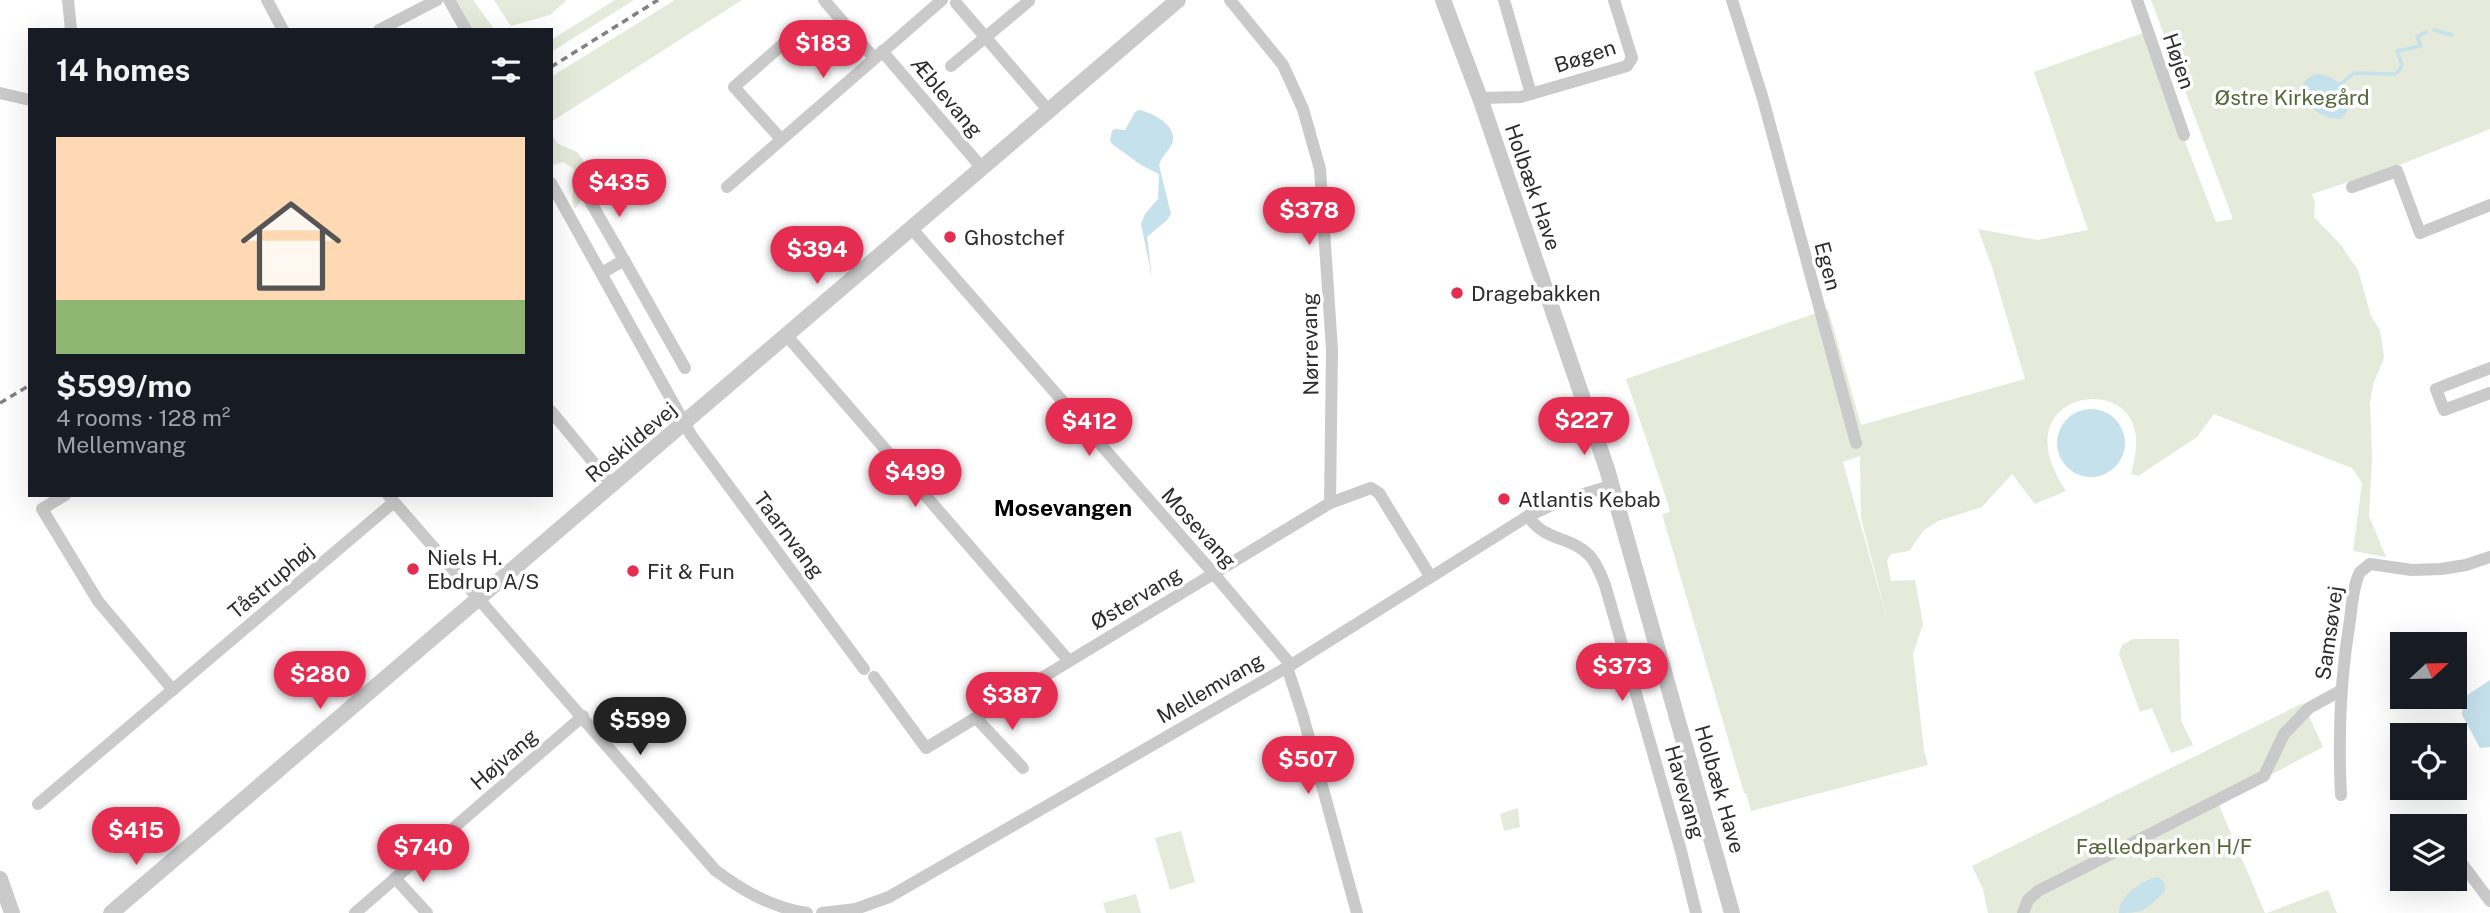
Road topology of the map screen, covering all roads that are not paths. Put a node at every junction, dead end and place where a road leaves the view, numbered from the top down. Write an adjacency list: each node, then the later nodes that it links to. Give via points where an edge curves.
1 (68, 0): 16 (street)
2 (267, 0): 17 (street)
3 (437, 0): 18 (street)
4 (449, 0): 19 (street)
5 (824, 0): 22 (street, Æblevang)
6 (942, 0): 22 (street)
7 (1178, 0): 28 (street, Roskildevej)
8 (1230, 0): 51 (street, Nørrevang, via 1283,65 1305,116 1320,169 1332,350)
9 (1443, 0): 26 (street, Holbæk Have)
10 (1504, 0): 25 (street, Bøgen)
11 (1614, 0): 25 (street, Bøgen, via 1630,63)
12 (2137, 0): 29 (street, Højen)
13 (1029, 1): 21 (street)
14 (1737, 2): 46 (street, Egen)
15 (956, 3): 21 (street)
16 (71, 28)
17 (282, 28)
18 (383, 28)
19 (465, 28)
20 (791, 37): 30 (street, via 734,87)
21 (986, 37): 23 (street); 28 (street)
22 (878, 55): 30 (street); 31 (street, Æblevang)
23 (951, 66)
24 (0, 93): 27 (street)
25 (1531, 93): 26 (street, Bøgen)
26 (1479, 98): 48 (street, Holbæk Have)
27 (28, 100)
28 (1049, 111): 31 (street, Roskildevej)
29 (2184, 135)
30 (781, 139): 33 (street)
31 (982, 168): 37 (street, Roskildevej)
32 (553, 187): 39 (street, Taarnvang)
33 (727, 187)
34 (2352, 187): 36 (street, via 2397,171 2420,233)
35 (586, 194): 38 (street)
36 (2490, 205)
37 (912, 229): 40 (street, Roskildevej); 54 (street, Mosevang)
38 (624, 260): 39 (street); 41 (street)
39 (602, 273): 45 (street, Taarnvang)
40 (788, 335): 45 (street, Roskildevej); 57 (street)
41 (685, 368)
42 (2490, 368): 43 (street, via 2436,389 2444,410)
43 (2490, 393)
44 (553, 413): 47 (street)
45 (685, 423): 47 (street, Roskildevej); 59 (street, Taarnvang)
46 (1856, 443)
47 (612, 485): 56 (street, Roskildevej)
48 (1613, 485): 52 (street, Mellemvang); 79 (street, Holbæk Have)
49 (62, 497): 60 (street, via 42,509 99,601)
50 (391, 499): 56 (street, Tåstruphøj); 60 (street, Tåstruphøj)
51 (1330, 503): 54 (street, Østervang); 55 (street, Østervang, via 1375,489)
52 (1528, 516): 55 (street, Mellemvang); 78 (street, Havevang, via 1539,531 1576,545 1589,556 1605,585)
53 (2490, 557): 61 (street, Samsøvej, via 2441,569 2365,566 2357,578)
54 (1214, 574): 57 (street, Østervang); 58 (street, Mosevang)
55 (1430, 576): 58 (street, Mellemvang)
56 (479, 600): 62 (street); 72 (street, Roskildevej)
57 (1069, 661): 63 (street, Østervang)
58 (1289, 666): 76 (street, Mellemvang, via 889,897 856,909); 77 (street)
59 (869, 673): 63 (street, Østervang, via 926,748)
60 (173, 690): 66 (street, Tåstruphøj)
61 (2340, 691): 65 (street, Samsøvej); 80 (street, via 2309,708 2284,734 2264,776 2038,891)
62 (583, 716): 68 (street, Højvang); 75 (street, via 715,870 743,891)
63 (976, 718): 64 (street)
64 (1023, 768)
65 (2341, 795)
66 (38, 804)
67 (2467, 870): 70 (street)
68 (395, 878): 73 (street, Højvang); 74 (street)
69 (0, 879): 71 (street)
70 (2490, 901)
71 (12, 913)
72 (111, 913)
73 (355, 913)
74 (427, 913)
75 (807, 913)
76 (822, 913)
77 (1357, 913)
78 (1696, 913)
79 (1732, 913)
80 (2023, 913)

